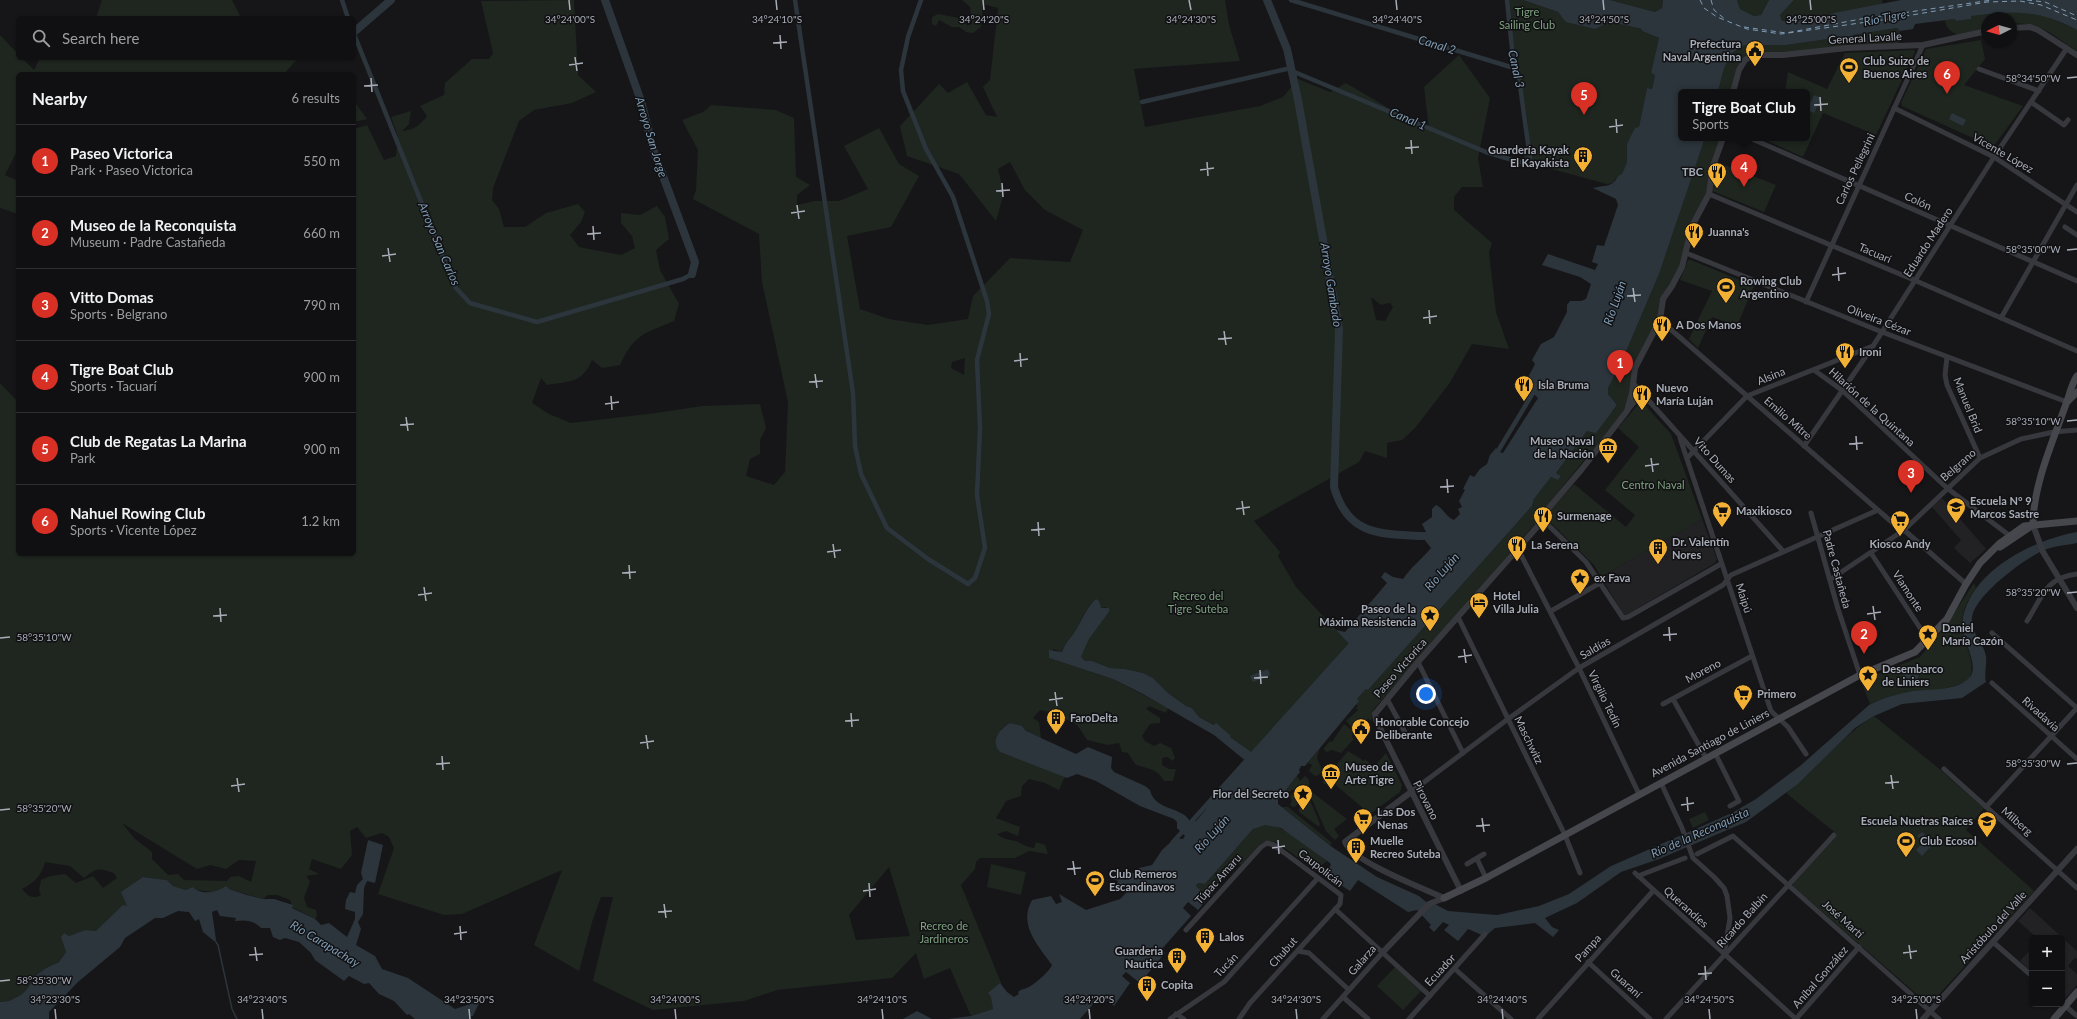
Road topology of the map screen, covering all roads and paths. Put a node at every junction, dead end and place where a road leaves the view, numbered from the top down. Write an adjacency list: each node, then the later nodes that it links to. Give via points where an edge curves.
1 (2017, 28): 4 (street, via 2034,28)
2 (1981, 32): 3 (street, General Lavalle)
3 (1923, 45): 7 (street, General Lavalle, via 1753,55 1745,60 1737,75); 10 (street, Carlos Pellegrini)
4 (2067, 48): 5 (street); 8 (street, Eduardo Madero)
5 (2077, 55)
6 (1979, 69): 8 (street)
7 (1734, 89)
8 (2039, 91): 9 (street, Eduardo Madero)
9 (2031, 102): 11 (street, via 2064,125); 14 (street, Eduardo Madero)
10 (1894, 108): 14 (street, Vicente López); 15 (street, Carlos Pellegrini)
11 (2068, 120)
12 (1721, 141): 17 (street, Paseo Victorica, via 1713,166)
13 (1757, 141): 15 (street, Colón)
14 (1994, 157): 18 (street, Vicente López); 20 (street, Eduardo Madero)
15 (1859, 185): 20 (street, Colón); 23 (street, Carlos Pellegrini)
16 (2077, 185): 18 (street)
17 (1709, 194): 23 (street, Tacuarí); 24 (street, Paseo Victorica, via 1692,226)
18 (2066, 205): 19 (street, Vicente López); 25 (street)
19 (2077, 212)
20 (1950, 226): 25 (street, Colón); 26 (street, Eduardo Madero)
21 (2065, 227): 22 (street)
22 (2077, 235)
23 (1831, 246): 26 (street, Tacuarí); 28 (street, Carlos Pellegrini)
24 (1686, 253): 28 (street, Oliveira Cézar); 30 (street, Paseo Victorica, via 1676,279 1663,299)
25 (2033, 261): 27 (street, Colón); 29 (street)
26 (1914, 280): 29 (street, Tacuarí); 31 (street, Eduardo Madero)
27 (2077, 281)
28 (1806, 302): 31 (street, Oliveira Cézar)
29 (2001, 318): 33 (street, Tacuarí)
30 (1660, 320): 37 (street, Paseo Victorica, via 1638,361); 41 (street, Emilio Mitre)
31 (1882, 332): 32 (street, Eduardo Madero); 34 (street, Oliveira Cézar)
32 (1873, 346): 35 (street, Alsina); 38 (street, Eduardo Madero)
33 (2077, 351)
34 (1947, 357): 42 (street, Oliveira Cézar); 50 (street, Manuel Brid, via 1947,385)
35 (1814, 370): 38 (street, Hilarión de la Quintana); 41 (street, Alsina)
36 (2077, 376): 42 (main road, via 2070,387)
37 (1633, 383): 40 (street, Vito Dumas); 43 (street, Paseo Victorica)
38 (1842, 391): 47 (street, Eduardo Madero); 51 (street, Hilarión de la Quintana)
39 (2077, 392): 42 (main road)
40 (1641, 394): 43 (street, Paseo Victorica); 46 (street, Vito Dumas)
41 (1747, 396): 47 (street, Emilio Mitre); 48 (street, Alsina)
42 (2067, 402): 45 (main road)
43 (1628, 411): 54 (street, Paseo Victorica)
44 (2077, 430): 45 (street, Belgrano)
45 (2054, 432): 50 (street, Belgrano, via 2021,439); 56 (main road, via 2033,511)
46 (1680, 438): 48 (street, Vito Dumas); 49 (street, Maipú)
47 (1804, 446): 52 (street, Emilio Mitre)
48 (1694, 452): 49 (street, Alsina); 62 (street, Vito Dumas)
49 (1687, 458): 64 (street, Maipú)
50 (1980, 458): 51 (street, Belgrano)
51 (1947, 488): 57 (street, Belgrano); 59 (street, Hilarión de la Quintana)
52 (1878, 510): 57 (street, Emilio Mitre); 58 (street, Saldías)
53 (1811, 513): 58 (street, Padre Castañeda)
54 (1541, 518): 60 (street, Paseo Victorica, via 1537,527); 69 (street, via 1580,555)
55 (2077, 521): 56 (main road, Avenida Santiago de Liniers)
56 (2033, 525): 59 (main road, Avenida Santiago de Liniers, via 2024,526); 61 (main road, Avenida Santiago de Liniers, via 2009,543); 66 (street, via 2043,552)
57 (1903, 530): 63 (street, Belgrano); 70 (street, Emilio Mitre)
58 (1818, 536): 62 (street, Saldías); 67 (street, Padre Castañeda)
59 (2010, 536): 61 (main road, Avenida Santiago de Liniers)
60 (1518, 549): 72 (street, Virgilio Tedín); 73 (street, Paseo Victorica)
61 (1996, 549): 70 (main road, Avenida Santiago de Liniers, via 1980,563)
62 (1783, 551): 68 (street, Saldías, via 1731,575)
63 (1871, 553): 67 (street, Belgrano); 76 (street, Viamonte)
64 (1721, 564): 68 (street, Maipú); 69 (street, via 1622,618)
65 (2077, 574): 66 (street)
66 (2058, 578): 71 (street); 74 (street, via 2051,583)
67 (1831, 579): 80 (street, Padre Castañeda)
68 (1728, 580): 77 (street, Maipú); 79 (street, Saldías)
69 (1600, 583): 72 (street)
70 (1966, 584): 76 (main road, Avenida Santiago de Liniers, via 1947,619)
71 (2077, 608)
72 (1551, 611): 79 (street, Virgilio Tedín)
73 (1458, 617): 78 (street, Paseo Victorica); 87 (street, Maschwitz)
74 (2028, 621)
75 (1992, 633): 85 (street)
76 (1928, 640): 80 (main road, Avenida Santiago de Liniers, via 1911,655)
77 (1752, 656): 83 (street, Moreno); 88 (street, Maipú, via 1771,711)
78 (1418, 662): 82 (street, Paseo Victorica); 91 (street)
79 (1579, 668): 87 (street, Saldías); 99 (street, Virgilio Tedín)
80 (1860, 675): 88 (main road, Avenida Santiago de Liniers)
81 (1992, 683): 90 (street, Rivadavia)
82 (1387, 699): 86 (street, Paseo Victorica, via 1377,710); 89 (street)
83 (1673, 699): 84 (street, Moreno); 94 (street)
84 (1663, 704)
85 (2077, 708): 90 (street)
86 (1375, 718): 98 (street, Pirovano)
87 (1508, 719): 91 (street, Saldías); 103 (street, Maschwitz)
88 (1780, 719): 92 (main road, Avenida Santiago de Liniers); 93 (street, Maipú)
89 (1406, 736)
90 (2052, 736): 95 (street, Rivadavia); 101 (street)
91 (1463, 753): 98 (street, Saldías)
92 (1715, 753): 94 (main road, Avenida Santiago de Liniers); 100 (street, via 1739,801)
93 (1806, 754)
94 (1706, 758): 97 (main road, Avenida Santiago de Liniers)
95 (2077, 759)
96 (1944, 769): 101 (street, Milberg)
97 (1661, 783): 99 (main road, Avenida Santiago de Liniers); 107 (street)
98 (1411, 792): 117 (street, Saldías, via 1345,842 1350,850 1375,866); 119 (street, Pirovano)
99 (1639, 794): 103 (main road, Avenida Santiago de Liniers)
100 (1730, 806)
101 (1986, 807): 111 (street, Milberg)
102 (1834, 834): 115 (street, Ricardo Balbín)
103 (1564, 835): 112 (street, Maschwitz); 114 (main road, Avenida Santiago de Liniers)
104 (1267, 844): 113 (street, Caupolicán, via 1274,845); 124 (street, Túpac Amaru, via 1260,847)
105 (2077, 849): 111 (street, Aristóbulo del Valle)
106 (1484, 854): 109 (street)
107 (1694, 854): 115 (street, José Martí, via 1733,836); 130 (street, via 1724,888 1727,896 1730,918)
108 (1685, 858): 118 (street, Querandíes, via 1637,874)
109 (1477, 859): 110 (street); 114 (street)
110 (1467, 864)
111 (2058, 870): 116 (street, Milberg); 126 (street, Aristóbulo del Valle)
112 (1580, 872)
113 (1318, 878): 120 (street, Caupolicán); 142 (street, Tucán, via 1224,982)
114 (1486, 878): 119 (main road, Avenida Santiago de Liniers)
115 (1789, 884): 127 (street, José Martí); 130 (street, Ricardo Balbín)
116 (2077, 888)
117 (1424, 889): 121 (street); 122 (street)
118 (1653, 890): 130 (street, Querandíes); 131 (street, Pampa)
119 (1461, 891): 121 (main road, Avenida Santiago de Liniers)
120 (1341, 898): 123 (street, Chubut)
121 (1444, 898): 122 (street, Avenida Santiago de Liniers)
122 (1429, 904): 129 (street, Galarza)
123 (1335, 909): 128 (street, Chubut); 129 (street)
124 (1186, 930)
125 (1485, 934): 132 (street, Ecuador)
126 (1993, 942): 133 (street); 141 (street, Aristóbulo del Valle)
127 (1859, 947): 141 (street, José Martí); 154 (street, Aníbal González)
128 (1298, 951): 134 (street, via 1309,953); 146 (street, Chubut, via 1250,1003)
129 (1383, 952): 134 (street, Galarza); 136 (street)
130 (1724, 955): 153 (street, Ricardo Balbín); 154 (street, Querandíes)
131 (1588, 962): 151 (street, Pampa); 152 (street, Guaraní)
132 (1455, 969): 136 (street, Ecuador); 150 (street)
133 (2029, 973)
134 (1349, 990): 137 (street, Galarza)
135 (2077, 992): 138 (main road)
136 (1430, 996): 149 (street, Ecuador)
137 (1343, 997): 147 (street, Galarza); 148 (street)
138 (2065, 1003)
139 (2065, 1005): 143 (street)
140 (2062, 1007): 157 (main road)
141 (1930, 1011): 155 (street, Aristóbulo del Valle); 156 (street, José Martí)
142 (1176, 1014): 144 (street, Tucán); 145 (street)
143 (2077, 1016)
144 (1170, 1019)
145 (1184, 1019)
146 (1239, 1019)
147 (1323, 1019)
148 (1368, 1019)
149 (1409, 1019)
150 (1511, 1019)
151 (1538, 1019)
152 (1650, 1019)
153 (1666, 1019)
154 (1796, 1019)
155 (1923, 1019)
156 (1939, 1019)
157 (2054, 1019)

